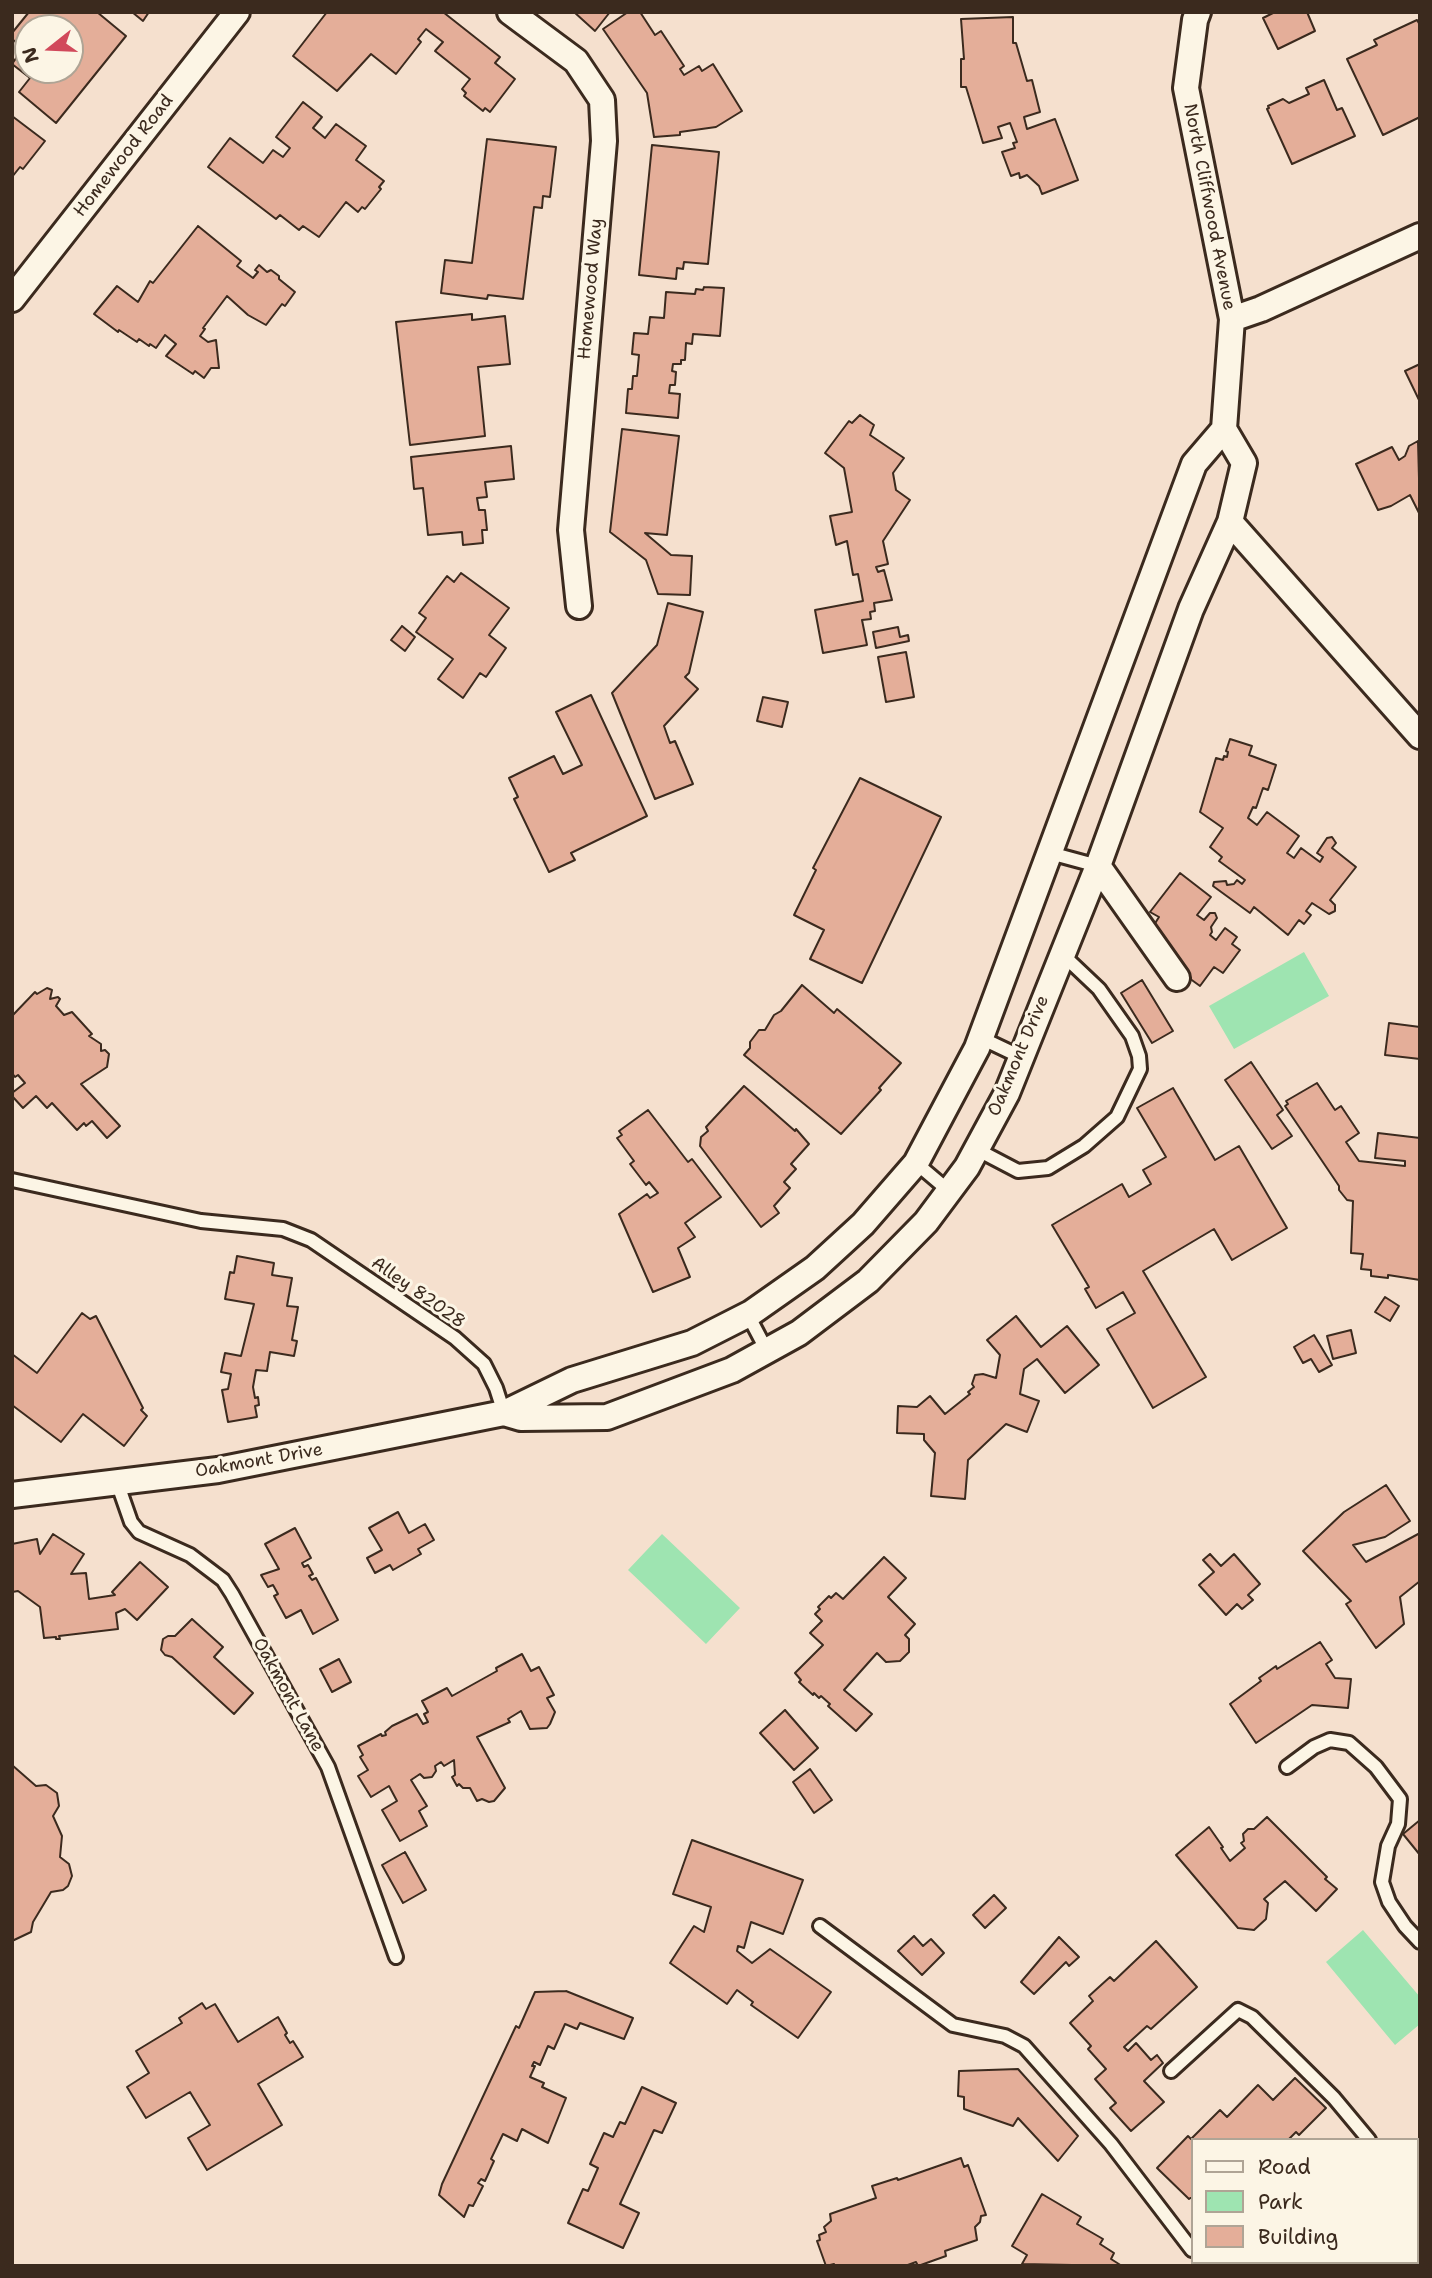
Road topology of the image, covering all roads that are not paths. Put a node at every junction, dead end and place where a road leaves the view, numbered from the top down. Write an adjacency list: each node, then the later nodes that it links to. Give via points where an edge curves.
1 (237, 12): 5 (street, Homewood Road)
2 (510, 12): 9 (street, Homewood Way, via 576,61 602,100 604,141 570,530)
3 (1198, 12): 6 (street, North Cliffwood Avenue, via 1186,88)
4 (1420, 236): 6 (street)
5 (12, 299)
6 (1231, 319): 7 (street)
7 (1224, 429): 8 (street, Oakmont Drive, via 1244,463); 11 (street, Oakmont Drive, via 1194,464)
8 (1230, 522): 10 (street); 12 (street, Oakmont Drive, via 1191,609)
9 (579, 606)
10 (1420, 736)
11 (1050, 853): 12 (lane); 15 (street, Oakmont Drive)
12 (1098, 866): 13 (street, Oakmont Drive); 14 (street)
13 (1062, 954): 16 (street, Oakmont Drive); 17 (lane, via 1099,989 1132,1035 1140,1069 1117,1117 1084,1146 1048,1168 1018,1171)
14 (1177, 978)
15 (981, 1038): 16 (lane); 18 (street, Oakmont Drive)
16 (1021, 1057): 17 (street, Oakmont Drive)
17 (976, 1149): 20 (street, Oakmont Drive)
18 (916, 1163): 20 (lane); 21 (street, Oakmont Drive, via 863,1224 815,1268)
19 (12, 1180): 23 (lane, Alley 82028, via 201,1220 283,1229 311,1240 455,1338 484,1364)
20 (949, 1191): 22 (street, Oakmont Drive, via 926,1222 868,1281)
21 (748, 1315): 22 (lane); 23 (street, Oakmont Drive, via 692,1343 572,1380)
22 (767, 1351): 23 (street, Oakmont Drive, via 732,1370 607,1417 520,1418)
23 (504, 1413): 24 (street, Oakmont Drive, via 218,1470)
24 (117, 1482): 25 (street, Oakmont Drive); 29 (lane, Oakmont Lane, via 139,1532 190,1555 232,1594 328,1767)
25 (12, 1495)
26 (1287, 1767): 28 (lane, via 1314,1747 1330,1741 1349,1743 1400,1799 1382,1882 1389,1902)
27 (820, 1926): 32 (lane, via 953,2025 1005,2036 1024,2046 1111,2144)
28 (1420, 1942)
29 (396, 1957)
30 (1171, 2071): 31 (lane, via 1238,2010 1252,2017 1334,2098)
31 (1367, 2138)
32 (1190, 2247)

